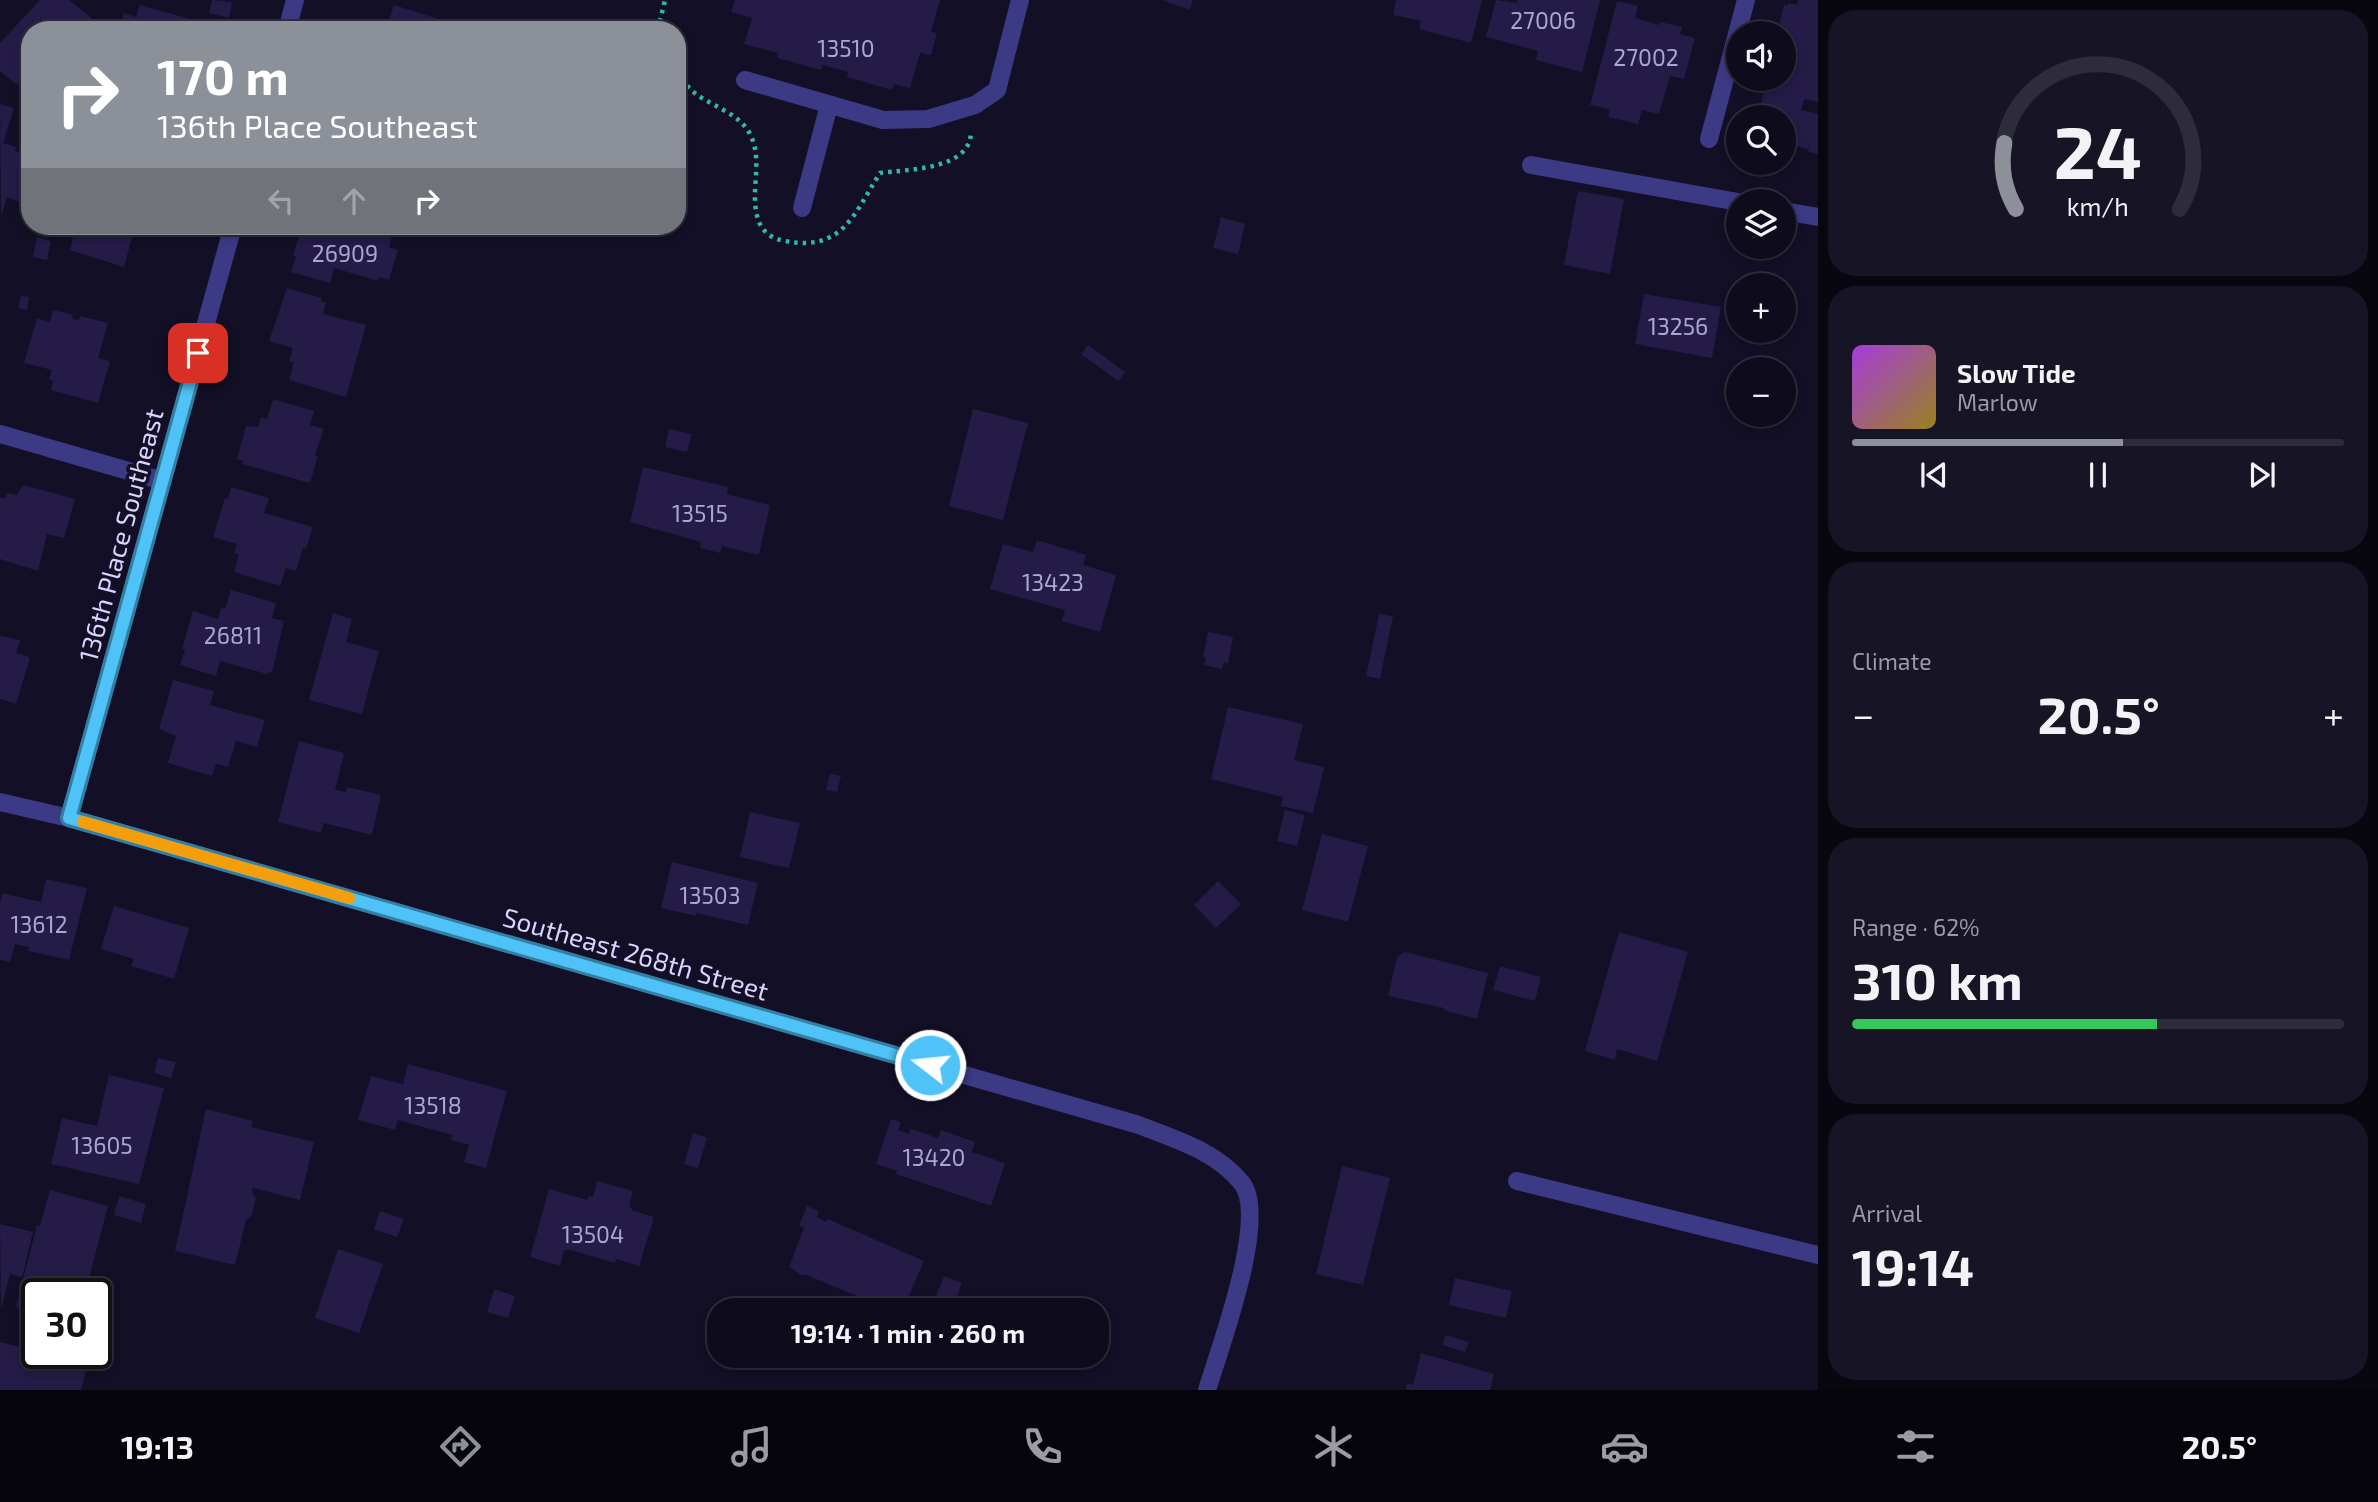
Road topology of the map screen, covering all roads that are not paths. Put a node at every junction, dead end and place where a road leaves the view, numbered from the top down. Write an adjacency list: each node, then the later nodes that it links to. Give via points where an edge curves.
1 (295, 0): 4 (street)
2 (1020, 0): 6 (street, via 997,90 975,105 928,119 883,120)
3 (1746, 0): 7 (street)
4 (289, 21)
5 (746, 80): 6 (street)
6 (829, 105): 10 (street)
7 (1709, 139)
8 (1531, 165): 9 (street)
9 (1726, 200)
10 (802, 208)
11 (1796, 213): 12 (street)
12 (1818, 217)
13 (231, 235): 15 (street, 136th Place Southeast)
14 (0, 435): 15 (street)
15 (163, 481): 17 (street, 136th Place Southeast)
16 (0, 802): 17 (street, Southeast 268th Street)
17 (69, 818): 20 (street, Southeast 268th Street, via 1139,1125 1212,1154 1244,1184 1251,1215 1243,1269)
18 (1517, 1181): 19 (street)
19 (1818, 1255)
20 (1207, 1390)

